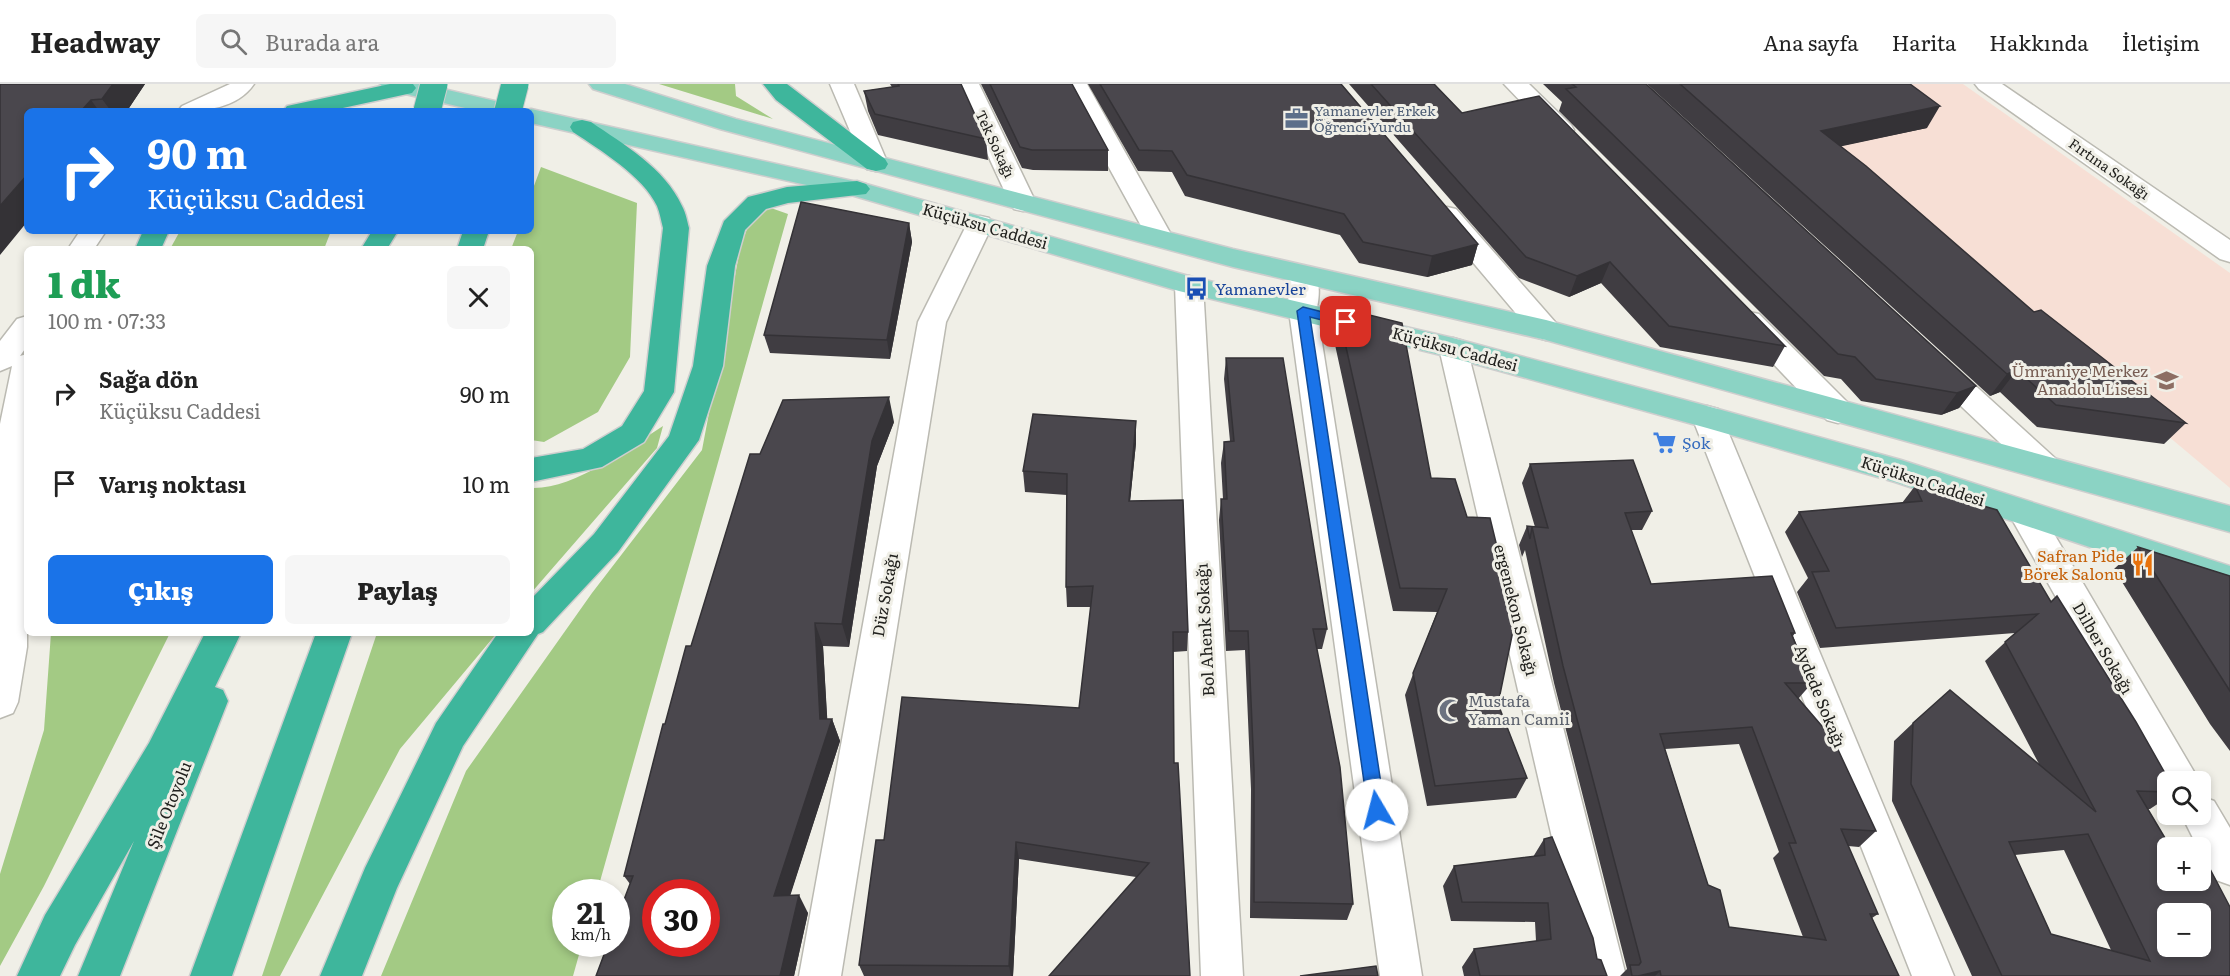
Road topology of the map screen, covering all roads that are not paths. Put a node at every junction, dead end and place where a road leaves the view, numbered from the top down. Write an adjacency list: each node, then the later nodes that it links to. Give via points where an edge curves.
1 (242, 84): 12 (street, via 237,90)
2 (434, 84): 14 (highway, bridge)
3 (515, 84): 16 (highway, bridge)
4 (601, 84): 20 (main road, Küçüksu Caddesi)
5 (775, 84): 20 (highway, via 791,101)
6 (842, 84): 20 (street)
7 (967, 84): 23 (street, Tek Sokağı)
8 (1075, 84): 25 (street)
9 (1516, 84): 19 (street)
10 (1987, 84): 26 (street, Fırtına Sokağı)
11 (398, 86): 13 (highway); 15 (main road)
12 (196, 108)
13 (307, 108)
14 (428, 108)
15 (495, 108)
16 (509, 108)
17 (534, 117): 18 (main road, Küçüksu Caddesi)
18 (582, 127): 21 (main road, Küçüksu Caddesi); 40 (highway, via 653,183 668,203 676,228 659,392 633,434 591,459)
19 (1582, 151)
20 (876, 164): 23 (main road, Küçüksu Caddesi)
21 (857, 189): 24 (main road, Küçüksu Caddesi); 44 (highway, via 787,195 757,202 733,226 721,266 708,366 683,440 606,543)
22 (1433, 198): 32 (street)
23 (1023, 203): 25 (main road, Küçüksu Caddesi)
24 (980, 224): 28 (main road, Küçüksu Caddesi); 57 (street, Düz Sokağı, via 932,321)
25 (1160, 238): 27 (main road, Küçüksu Caddesi)
26 (2230, 253)
27 (1304, 275): 30 (street); 32 (main road, Küçüksu Caddesi)
28 (1189, 285): 30 (main road, Küçüksu Caddesi); 58 (street, Bol Ahenk Sokağı)
29 (1731, 303): 37 (street)
30 (1303, 311): 34 (main road, Küçüksu Caddesi); 59 (street)
31 (24, 330): 35 (street)
32 (1546, 330): 37 (main road, Küçüksu Caddesi)
33 (1916, 347): 39 (street)
34 (1453, 348): 38 (main road, Küçüksu Caddesi); 60 (street, ergenekon Sokağı)
35 (0, 361)
36 (24, 380): 49 (street, via 15,426 9,648)
37 (1838, 412): 39 (main road, Küçüksu Caddesi)
38 (1707, 417): 41 (main road, Küçüksu Caddesi, via 1901,472); 61 (street, Aydede Sokağı)
39 (2045, 467): 42 (main road, Küçüksu Caddesi)
40 (534, 469)
41 (2025, 514): 43 (main road, Küçüksu Caddesi); 50 (street, Dilber Sokağı)
42 (2230, 519)
43 (2230, 580)
44 (534, 619)
45 (222, 636): 53 (highway, via 162,755 60,930)
46 (237, 636): 54 (highway, Şile Otoyolu)
47 (333, 636): 55 (highway)
48 (517, 636): 56 (highway, via 449,735 379,882)
49 (0, 702)
50 (2175, 771)
51 (2206, 825): 52 (street)
52 (2230, 866)
53 (38, 976)
54 (99, 976)
55 (211, 976)
56 (341, 976)
57 (820, 976)
58 (1222, 976)
59 (1401, 976)
60 (1605, 976)
61 (1933, 976)

